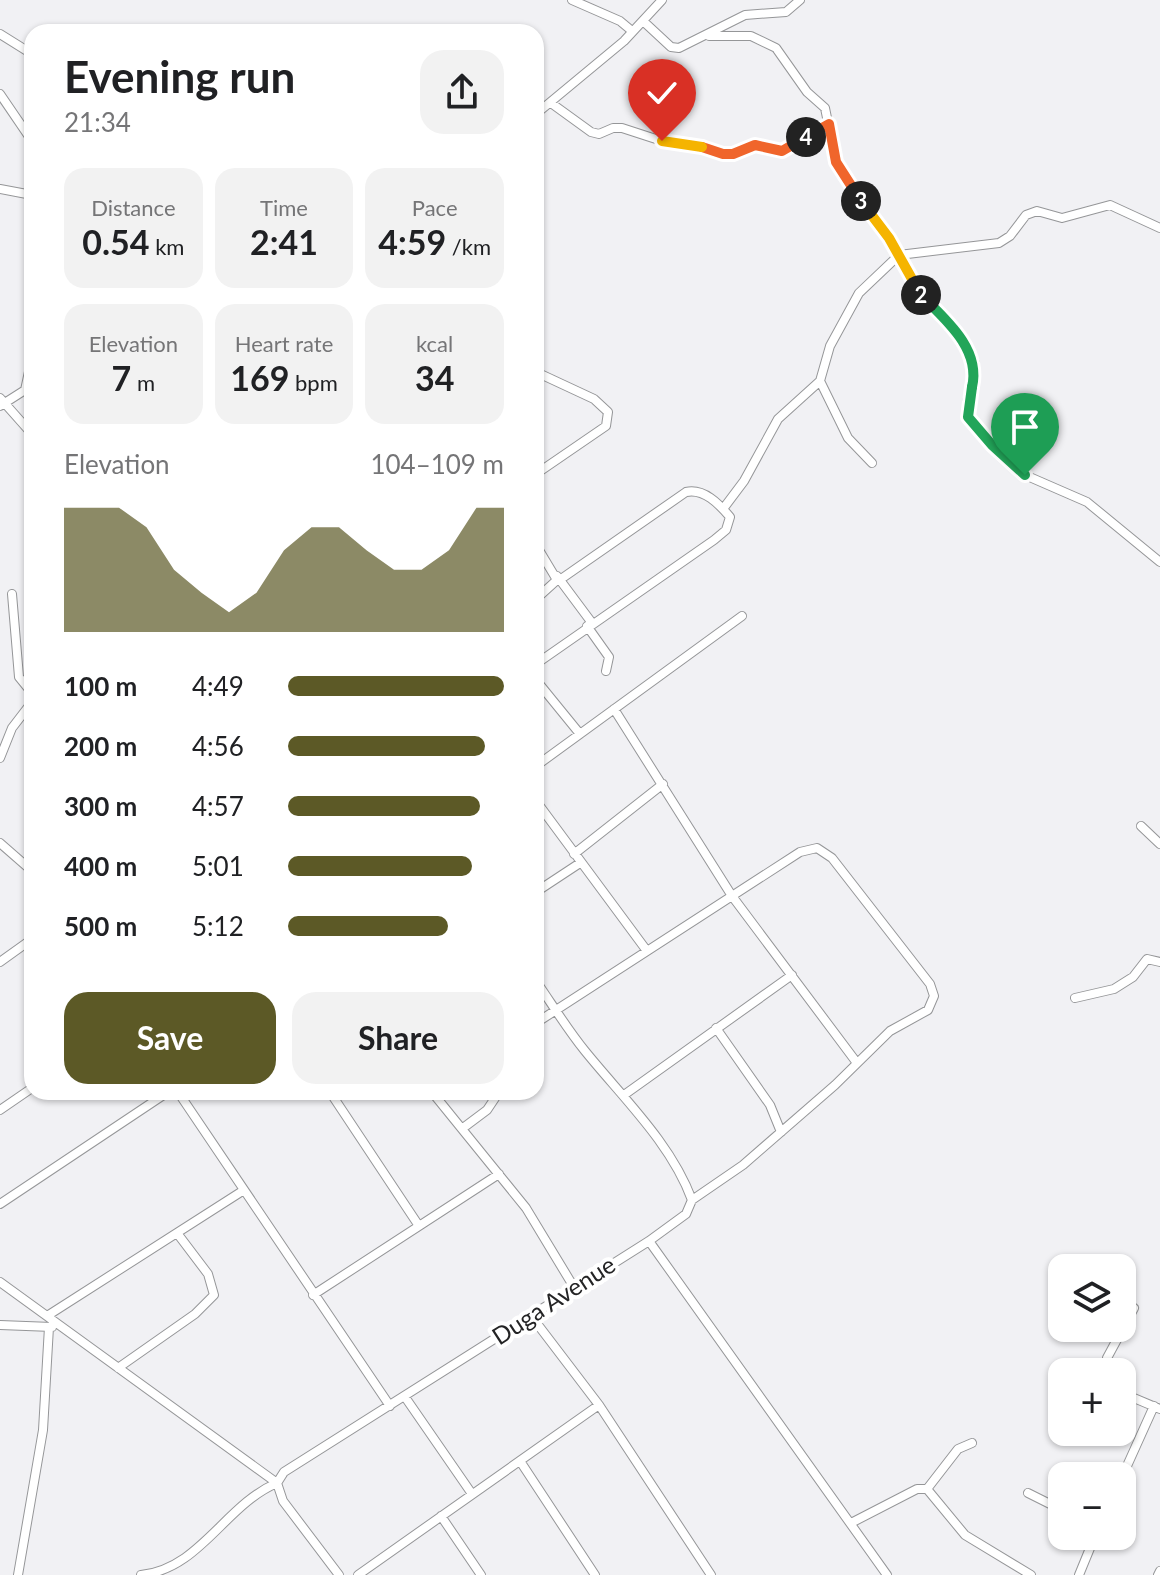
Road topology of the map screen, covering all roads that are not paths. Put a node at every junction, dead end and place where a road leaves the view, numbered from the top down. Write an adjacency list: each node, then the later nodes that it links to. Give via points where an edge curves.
1 (572, 0): 5 (street)
2 (662, 0): 4 (street)
3 (800, 0): 7 (street, via 786,12 745,15)
4 (643, 21): 5 (street); 7 (street, via 671,47)
5 (632, 31): 10 (street)
6 (0, 34): 8 (street)
7 (709, 36): 12 (street, via 751,36 776,48 825,108)
8 (24, 49)
9 (0, 94): 13 (street)
10 (551, 103): 11 (street); 12 (street, via 591,132 622,128 723,154 755,145 782,151)
11 (544, 108)
12 (829, 124): 17 (street, via 836,162)
13 (24, 129)
14 (0, 189): 15 (street)
15 (24, 194)
16 (1160, 228): 17 (street, via 1110,205 1062,218 1037,211 1026,215 999,243)
17 (899, 255): 19 (street, via 859,293 830,346); 27 (street, via 917,292 975,363 967,403 968,417 977,429 1025,475 1087,502)
18 (544, 376): 24 (street, via 594,399 608,412 606,426)
19 (820, 381): 23 (street, via 848,438); 25 (street, via 778,419)
20 (24, 390): 21 (street)
21 (1, 402): 22 (street)
22 (24, 426)
23 (872, 463)
24 (544, 469)
25 (723, 509): 28 (street, via 696,490 686,492); 32 (street, via 730,517 726,530)
26 (544, 556): 28 (street)
27 (1160, 562)
28 (559, 577): 29 (street); 32 (street)
29 (544, 592)
30 (12, 594): 35 (street, via 19,677)
31 (742, 616): 37 (street)
32 (590, 624): 33 (street); 34 (street, via 609,657)
33 (544, 658)
34 (606, 671)
35 (24, 683)
36 (544, 690): 39 (street)
37 (614, 709): 39 (street); 42 (street)
38 (24, 712): 40 (street)
39 (580, 734): 41 (street)
40 (0, 758)
41 (544, 760)
42 (663, 784): 47 (street); 51 (street)
43 (544, 812): 47 (street)
44 (1141, 826): 46 (street)
45 (0, 843): 49 (street)
46 (1160, 844)
47 (574, 854): 48 (street)
48 (580, 863): 50 (street); 53 (street)
49 (24, 864)
50 (544, 887)
51 (732, 896): 53 (street); 56 (street); 62 (street, Duga Avenue, via 800,852 817,848 832,858 930,984 934,996 928,1010 890,1031)
52 (24, 945): 54 (street)
53 (647, 951): 59 (street)
54 (0, 962)
55 (1160, 962): 58 (street, via 1147,959 1114,989)
56 (792, 975): 61 (street); 62 (street)
57 (544, 993): 59 (street)
58 (1075, 998)
59 (557, 1012): 60 (street); 64 (street)
60 (544, 1019)
61 (716, 1028): 64 (street); 72 (street, via 770,1105)
62 (857, 1063): 72 (street, Duga Avenue)
63 (24, 1094): 70 (street)
64 (624, 1095): 75 (street, via 685,1181)
65 (156, 1100): 76 (street)
66 (183, 1100): 74 (street)
67 (339, 1100): 77 (street)
68 (439, 1100): 71 (street)
69 (494, 1100): 71 (street)
70 (0, 1110)
71 (463, 1128): 73 (street)
72 (781, 1132): 75 (street, Duga Avenue)
73 (499, 1174): 77 (street); 81 (street)
74 (244, 1190): 78 (street); 82 (street)
75 (692, 1200): 79 (street, Duga Avenue, via 686,1214)
76 (0, 1204)
77 (419, 1226): 82 (street)
78 (177, 1233): 83 (street); 88 (street, via 208,1274 214,1295)
79 (649, 1241): 81 (street, Duga Avenue); 103 (street)
80 (0, 1282): 83 (street)
81 (575, 1289): 84 (street, Duga Avenue)
82 (313, 1295): 92 (street)
83 (47, 1316): 87 (street)
84 (532, 1317): 89 (street, Duga Avenue); 91 (street)
85 (0, 1325): 86 (street)
86 (49, 1327): 87 (street); 105 (street, via 43,1430)
87 (61, 1327): 88 (street)
88 (118, 1368): 97 (street)
89 (405, 1397): 92 (street, Duga Avenue); 100 (street)
90 (1136, 1399): 93 (street)
91 (599, 1405): 95 (street); 111 (street)
92 (390, 1406): 97 (street, Duga Avenue, via 284,1472)
93 (1157, 1407): 96 (street)
94 (972, 1443): 98 (street, via 958,1449)
95 (520, 1461): 100 (street); 110 (street)
96 (1130, 1462)
97 (277, 1483): 106 (street, Duga Avenue, via 245,1502 187,1559); 107 (street, via 283,1501)
98 (927, 1489): 103 (street, via 908,1493); 113 (street, via 965,1535)
99 (1028, 1493): 101 (street)
100 (472, 1494): 102 (street)
101 (1048, 1503)
102 (441, 1516): 108 (street); 109 (street)
103 (851, 1523): 112 (street)
104 (1089, 1550): 114 (street)
105 (18, 1575)
106 (141, 1575)
107 (339, 1575)
108 (358, 1575)
109 (481, 1575)
110 (595, 1575)
111 (711, 1575)
112 (887, 1575)
113 (1031, 1575)
114 (1079, 1575)

